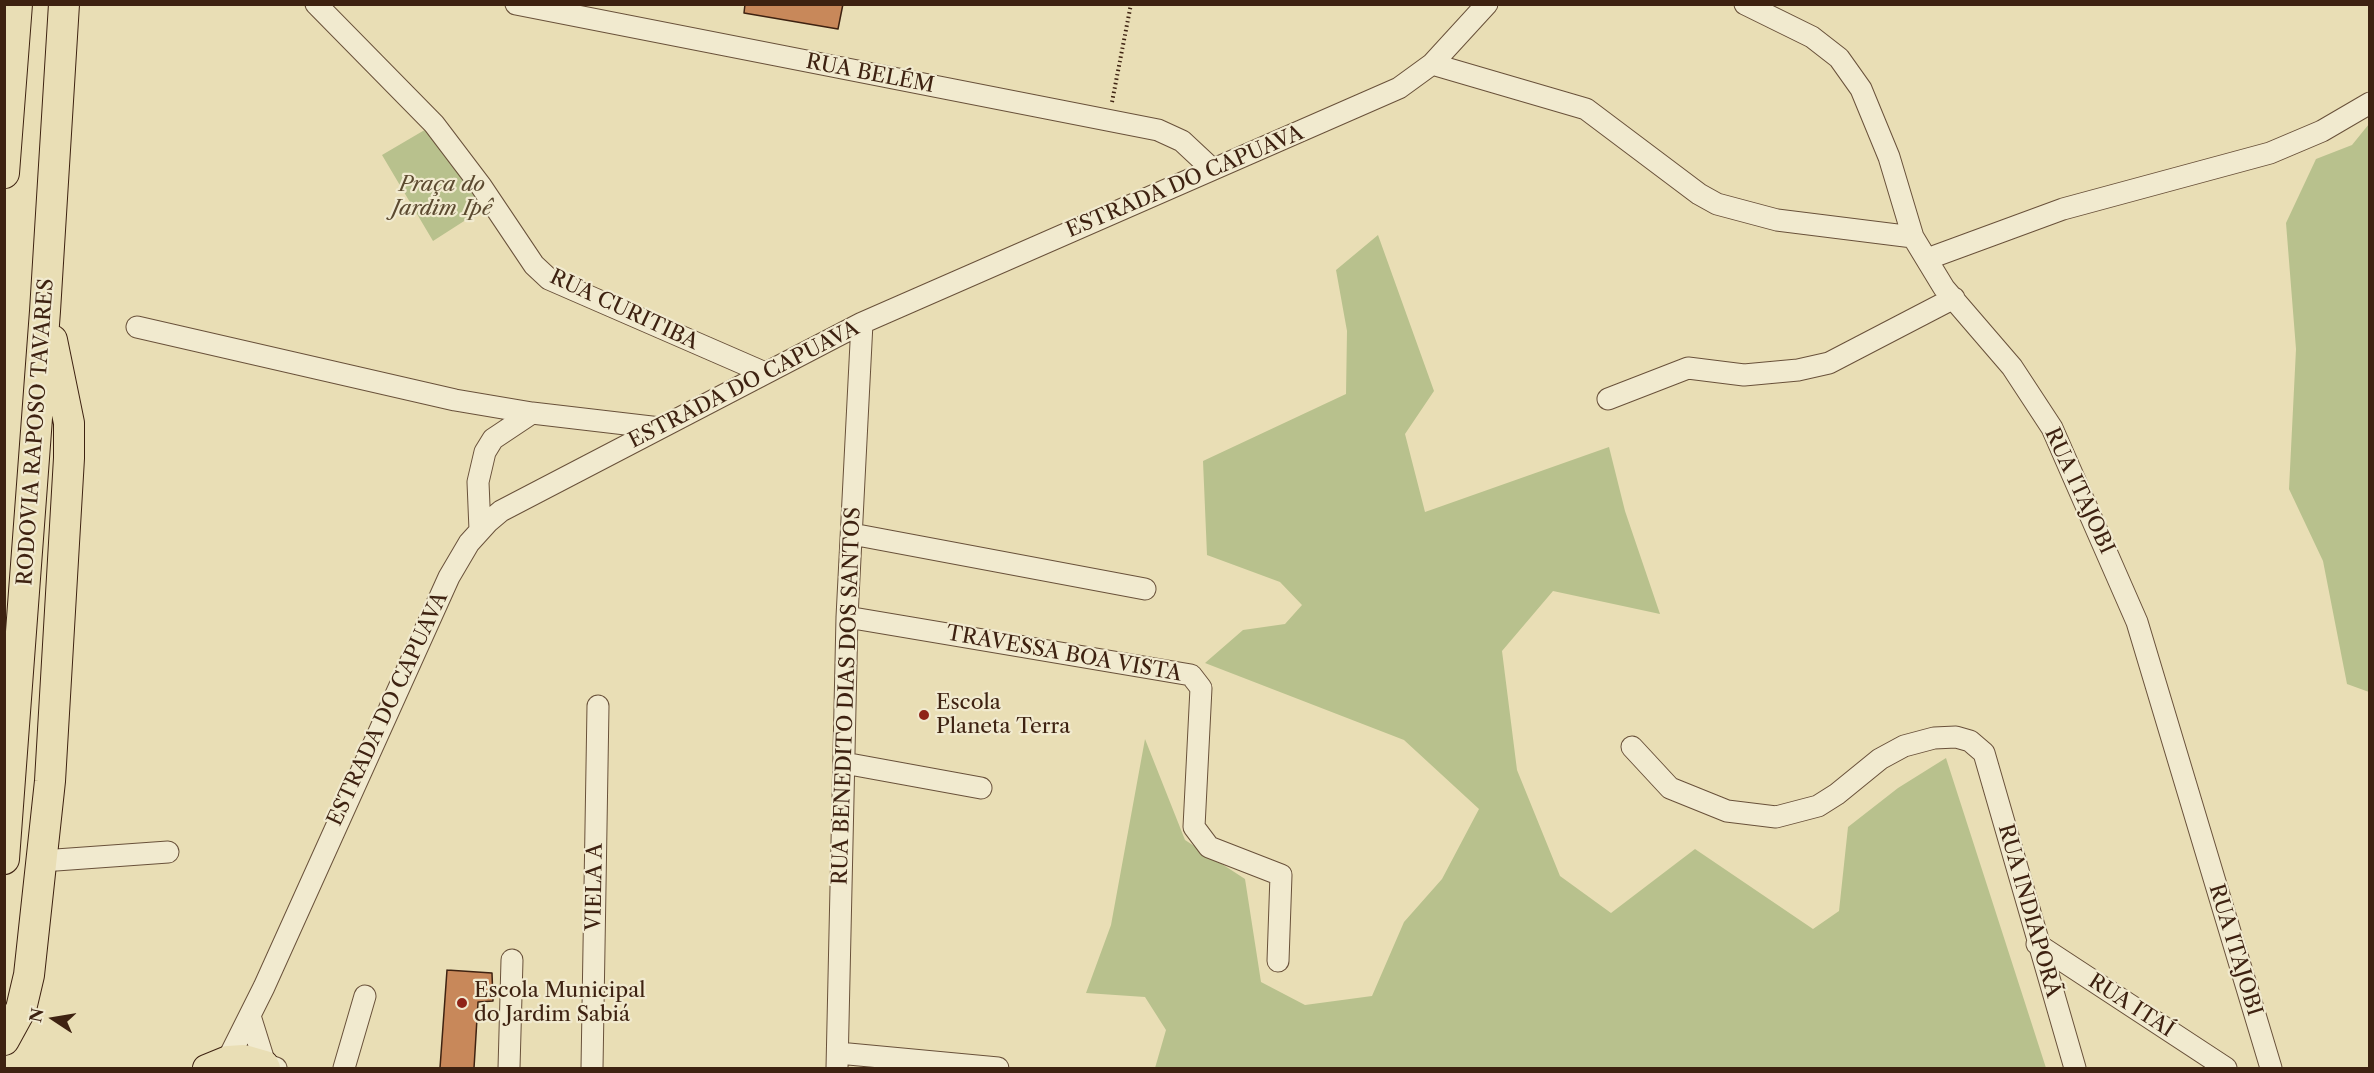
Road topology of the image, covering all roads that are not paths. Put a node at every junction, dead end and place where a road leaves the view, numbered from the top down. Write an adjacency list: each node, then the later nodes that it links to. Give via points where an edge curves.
1 (16, 4): 8 (main road); 11 (highway)
2 (64, 4): 15 (highway, RODOVIA RAPOSO TAVARES)
3 (316, 4): 18 (street, RUA CURITIBA, via 434,124 534,265 549,279)
4 (516, 4): 10 (street, RUA BELÉM, via 1169,134)
5 (1487, 4): 7 (street, ESTRADA DO CAPUAVA)
6 (1745, 4): 12 (street, RUA ITAJOBI, via 1812,37 1839,58 1861,89 1889,157)
7 (1432, 64): 10 (street, ESTRADA DO CAPUAVA, via 1388,93); 12 (street, via 1586,109 1717,204 1777,220)
8 (4, 67)
9 (2370, 103): 13 (street, via 2322,131 2270,153 2063,209)
10 (1212, 169): 16 (street, ESTRADA DO CAPUAVA)
11 (4, 173)
12 (1913, 237): 13 (street, RUA ITAJOBI)
13 (1927, 259): 14 (street, RUA ITAJOBI)
14 (1954, 298): 19 (street, via 1829,363 1744,375 1688,369); 48 (street, RUA ITAJOBI, via 2012,367 2052,428 2137,622)
15 (45, 311): 31 (highway, RODOVIA RAPOSO TAVARES); 32 (highway, via 69,423 69,458)
16 (862, 324): 18 (street, ESTRADA DO CAPUAVA); 23 (street, RUA BENEDITO DIAS DOS SANTOS)
17 (137, 327): 20 (street, via 455,400)
18 (765, 373): 21 (street, ESTRADA DO CAPUAVA)
19 (1608, 399)
20 (532, 413): 21 (street); 22 (street, via 493,440 485,452 478,482)
21 (660, 428): 22 (street, ESTRADA DO CAPUAVA, via 501,511)
22 (480, 530): 37 (street, ESTRADA DO CAPUAVA, via 448,577)
23 (852, 534): 24 (street); 25 (street, RUA BENEDITO DIAS DOS SANTOS)
24 (1145, 589)
25 (847, 617): 28 (street, RUA BENEDITO DIAS DOS SANTOS); 35 (street, TRAVESSA BOA VISTA, via 1191,675 1202,688 1194,827 1209,847 1281,875)
26 (598, 706): 44 (street, VIELA A)
27 (1632, 747): 33 (street, RUA INDIAPORÃ, via 1670,788 1727,812 1776,818 1818,806 1880,759 1905,746 1934,738 1970,741 1984,753)
28 (844, 763): 29 (street); 39 (street, RUA BENEDITO DIAS DOS SANTOS)
29 (981, 788)
30 (168, 852): 32 (street)
31 (4, 859)
32 (42, 861): 38 (highway, via 29,975 21,1009)
33 (2037, 944): 46 (street, RUA INDIAPORÃ); 47 (street, RUA ITAÍ)
34 (512, 960): 43 (street)
35 (1278, 960)
36 (365, 996): 42 (street)
37 (250, 1016): 40 (street, ESTRADA DO CAPUAVA); 41 (street)
38 (4, 1040)
39 (837, 1061): 45 (street)
40 (221, 1065): 41 (main road, via 252,1059)
41 (270, 1067)
42 (344, 1068)
43 (509, 1068)
44 (592, 1068)
45 (998, 1068)
46 (2075, 1068)
47 (2226, 1068)
48 (2271, 1068)

